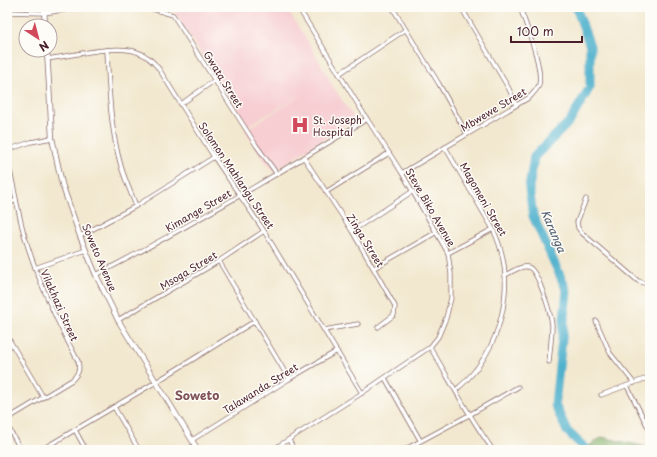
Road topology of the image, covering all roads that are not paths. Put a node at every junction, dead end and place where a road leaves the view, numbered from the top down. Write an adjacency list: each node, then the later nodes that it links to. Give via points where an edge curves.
1 (44, 7): 9 (street)
2 (84, 7): 9 (street)
3 (146, 7): 15 (street, Gwata Street, via 174,16)
4 (298, 7): 14 (street, Steve Biko Avenue)
5 (392, 7): 11 (street)
6 (461, 7): 17 (street, via 506,82)
7 (520, 7): 17 (street, Mbwewe Street, via 540,76 537,90)
8 (7, 12): 9 (street)
9 (44, 13): 10 (street)
10 (44, 18)
11 (405, 30): 14 (street); 19 (street)
12 (107, 50): 13 (street, Solomon Mahlangu Street); 16 (street, Solomon Mahlangu Street, via 137,51 150,59); 35 (street, via 109,105 116,147)
13 (47, 60): 20 (street, Soweto Avenue)
14 (339, 74): 18 (street, Steve Biko Avenue)
15 (215, 80): 16 (street); 28 (street, Gwata Street)
16 (181, 104): 24 (street, Solomon Mahlangu Street)
17 (516, 105): 19 (street, Mbwewe Street)
18 (367, 119): 23 (street, Steve Biko Avenue); 25 (street, Kimange Street)
19 (467, 134): 21 (street, Mbwewe Street)
20 (52, 138): 22 (street); 40 (street, Soweto Avenue, via 62,184)
21 (445, 147): 27 (street, Mbwewe Street); 36 (street, Magomeni Street)
22 (7, 150)
23 (389, 153): 27 (street, Steve Biko Avenue); 29 (street)
24 (214, 157): 31 (street, Solomon Mahlangu Street); 35 (street)
25 (304, 158): 28 (street, Kimange Street); 29 (street, Zinga Street)
26 (7, 159): 33 (street, Vilakhazi Street)
27 (402, 173): 30 (street, Steve Biko Avenue)
28 (277, 174): 31 (street, Kimange Street)
29 (326, 192): 38 (street, Zinga Street)
30 (413, 192): 38 (street); 39 (street, Steve Biko Avenue)
31 (240, 195): 37 (street, Solomon Mahlangu Street); 46 (street, Kimange Street)
32 (586, 199): 48 (street, via 577,222 578,228 638,281)
33 (16, 200): 34 (street); 44 (street, Vilakhazi Street)
34 (7, 205)
35 (136, 206): 40 (street)
36 (493, 229): 42 (street); 47 (street, Magomeni Street, via 499,242)
37 (264, 231): 43 (street, Msoga Street); 54 (street, Solomon Mahlangu Street)
38 (352, 231): 45 (street, Zinga Street)
39 (435, 232): 42 (street, Steve Biko Avenue); 45 (street)
40 (80, 236): 41 (street, Soweto Avenue)
41 (86, 250): 44 (street); 46 (street, Soweto Avenue)
42 (448, 253): 56 (street, Steve Biko Avenue, via 451,298 441,331)
43 (219, 261): 49 (street, Msoga Street); 50 (street)
44 (35, 268): 69 (street, Vilakhazi Street, via 80,369 72,380)
45 (374, 268): 53 (street, Zinga Street, via 395,306 394,315)
46 (96, 275): 49 (street, Soweto Avenue)
47 (506, 275): 58 (street, via 526,266 534,270 538,278 552,326); 66 (street, Magomeni Street, via 504,305 489,348 479,367)
48 (650, 285)
49 (118, 320): 62 (street, Soweto Avenue)
50 (255, 321): 61 (street); 62 (street)
51 (596, 321): 63 (street, via 610,353)
52 (358, 324): 54 (street)
53 (378, 327)
54 (324, 330): 57 (street, Solomon Mahlangu Street)
55 (7, 336): 69 (street)
56 (430, 347): 60 (street, Steve Biko Avenue); 66 (street)
57 (337, 351): 61 (street, Talawanda Street); 67 (street, Solomon Mahlangu Street)
58 (549, 362)
59 (650, 377): 63 (street)
60 (385, 378): 67 (street, Steve Biko Avenue); 78 (street)
61 (289, 379): 76 (street, Talawanda Street)
62 (156, 382): 70 (street); 76 (street, Soweto Avenue)
63 (634, 384): 64 (street)
64 (627, 386): 68 (street); 75 (street)
65 (518, 387): 71 (street)
66 (456, 390): 71 (street)
67 (362, 393): 77 (street, Steve Biko Avenue)
68 (601, 395)
69 (43, 397): 72 (street, Vilakhazi Street)
70 (114, 407): 74 (street); 83 (street)
71 (470, 415): 78 (street); 89 (street)
72 (7, 419)
73 (7, 425): 80 (street)
74 (75, 430): 81 (street); 82 (street)
75 (650, 431)
76 (192, 440): 79 (street, Soweto Avenue)
77 (289, 440): 86 (street, Steve Biko Avenue); 87 (street)
78 (420, 440): 88 (street)
79 (195, 445): 84 (street); 85 (street, Soweto Avenue)
80 (21, 450)
81 (41, 450)
82 (86, 450)
83 (139, 450)
84 (187, 450)
85 (198, 450)
86 (272, 450)
87 (294, 450)
88 (404, 450)
89 (493, 450)

